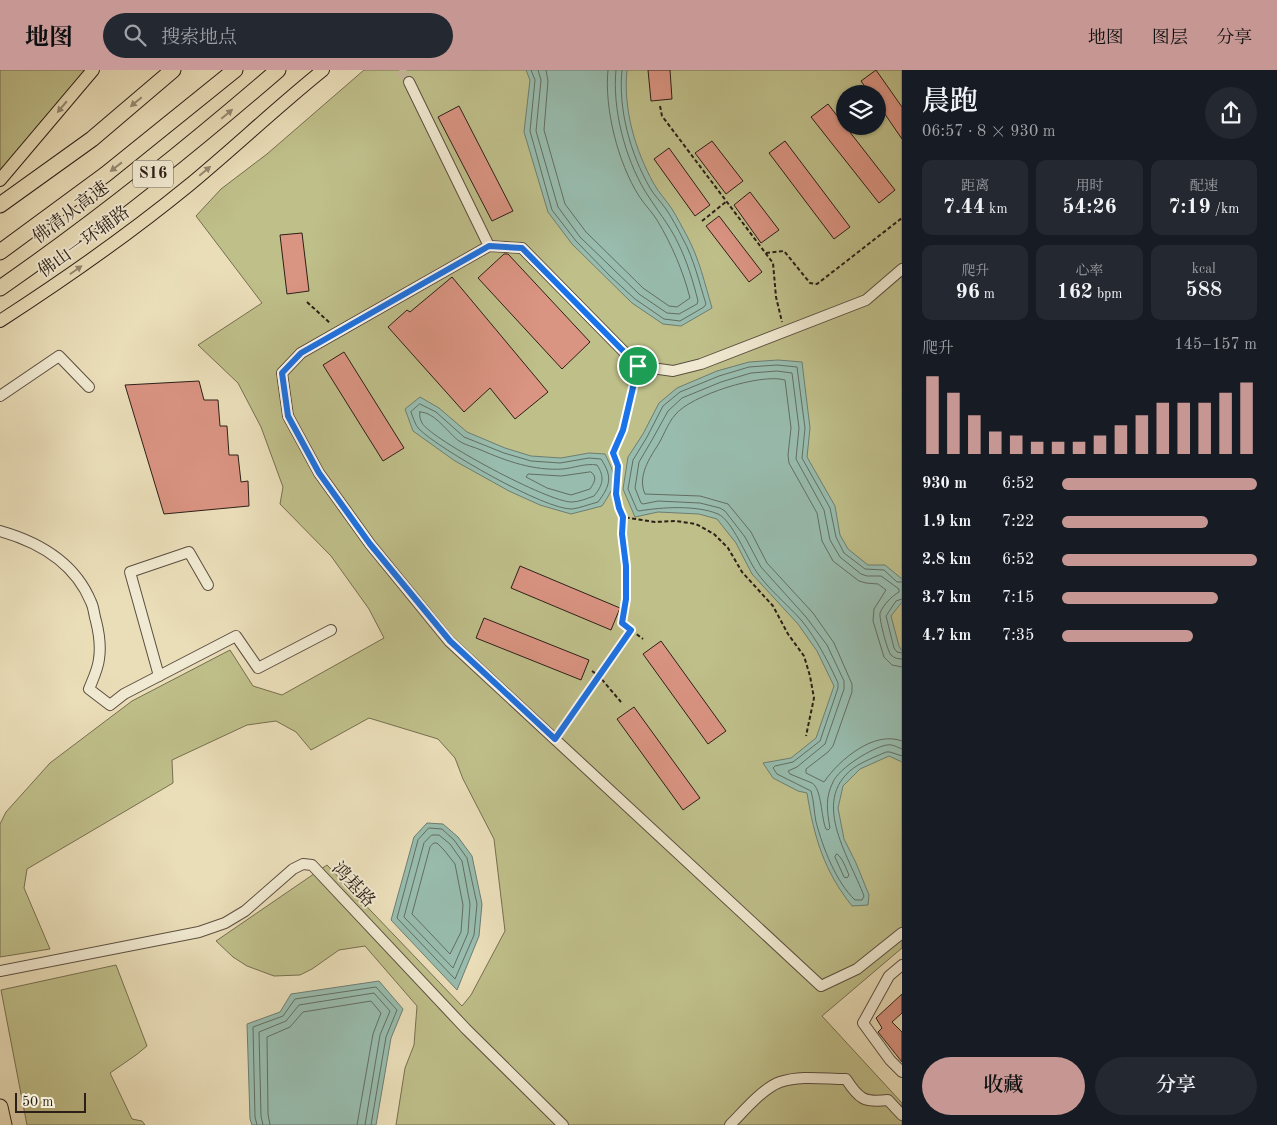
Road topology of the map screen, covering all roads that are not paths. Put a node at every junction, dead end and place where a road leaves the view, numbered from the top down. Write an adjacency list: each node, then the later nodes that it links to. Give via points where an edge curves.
1 (93, 70): 10 (main road, one-way to 10)
2 (178, 70): 7 (highway)
3 (224, 70): 9 (highway)
4 (235, 70): 9 (highway, 佛清从高速 / S16)
5 (278, 70): 15 (highway, 佛清从高速 / S16, one-way to 5, via 136,188)
6 (319, 73): 16 (main road, 佛山一环辅路, one-way to 6, via 96,256 187,187)
7 (169, 74): 11 (highway, one-way to 11, via 92,139)
8 (410, 82): 12 (street)
9 (144, 144): 13 (highway, 佛清从高速 / S16, one-way to 13)
10 (0, 180)
11 (0, 206)
12 (489, 246): 14 (street, via 522,248 638,366 673,371 701,364 866,300); 23 (street, via 301,353 282,373 288,416 319,473 364,536 450,641 821,986 857,969)
13 (0, 252)
14 (902, 269)
15 (0, 288)
16 (0, 321)
17 (89, 387): 18 (street, via 59,356)
18 (0, 396)
19 (0, 531): 22 (street, via 25,539 62,561 75,574 92,602 99,636 99,660 90,689 110,705)
20 (208, 585): 22 (street, via 189,552 130,572)
21 (331, 630): 22 (street, via 258,668 236,636)
22 (160, 676)
23 (902, 933)
24 (902, 965): 26 (street, via 889,976 862,1023)
25 (0, 971): 30 (street, 鸿基路, via 199,932 225,923 245,911 292,869 303,864 312,866 466,1029)
26 (902, 1072)
27 (0, 1107): 29 (highway)
28 (902, 1115): 31 (street, via 888,1100 866,1101 854,1092 846,1079 799,1078 769,1088)
29 (4, 1125)
30 (563, 1125)
31 (730, 1125)

